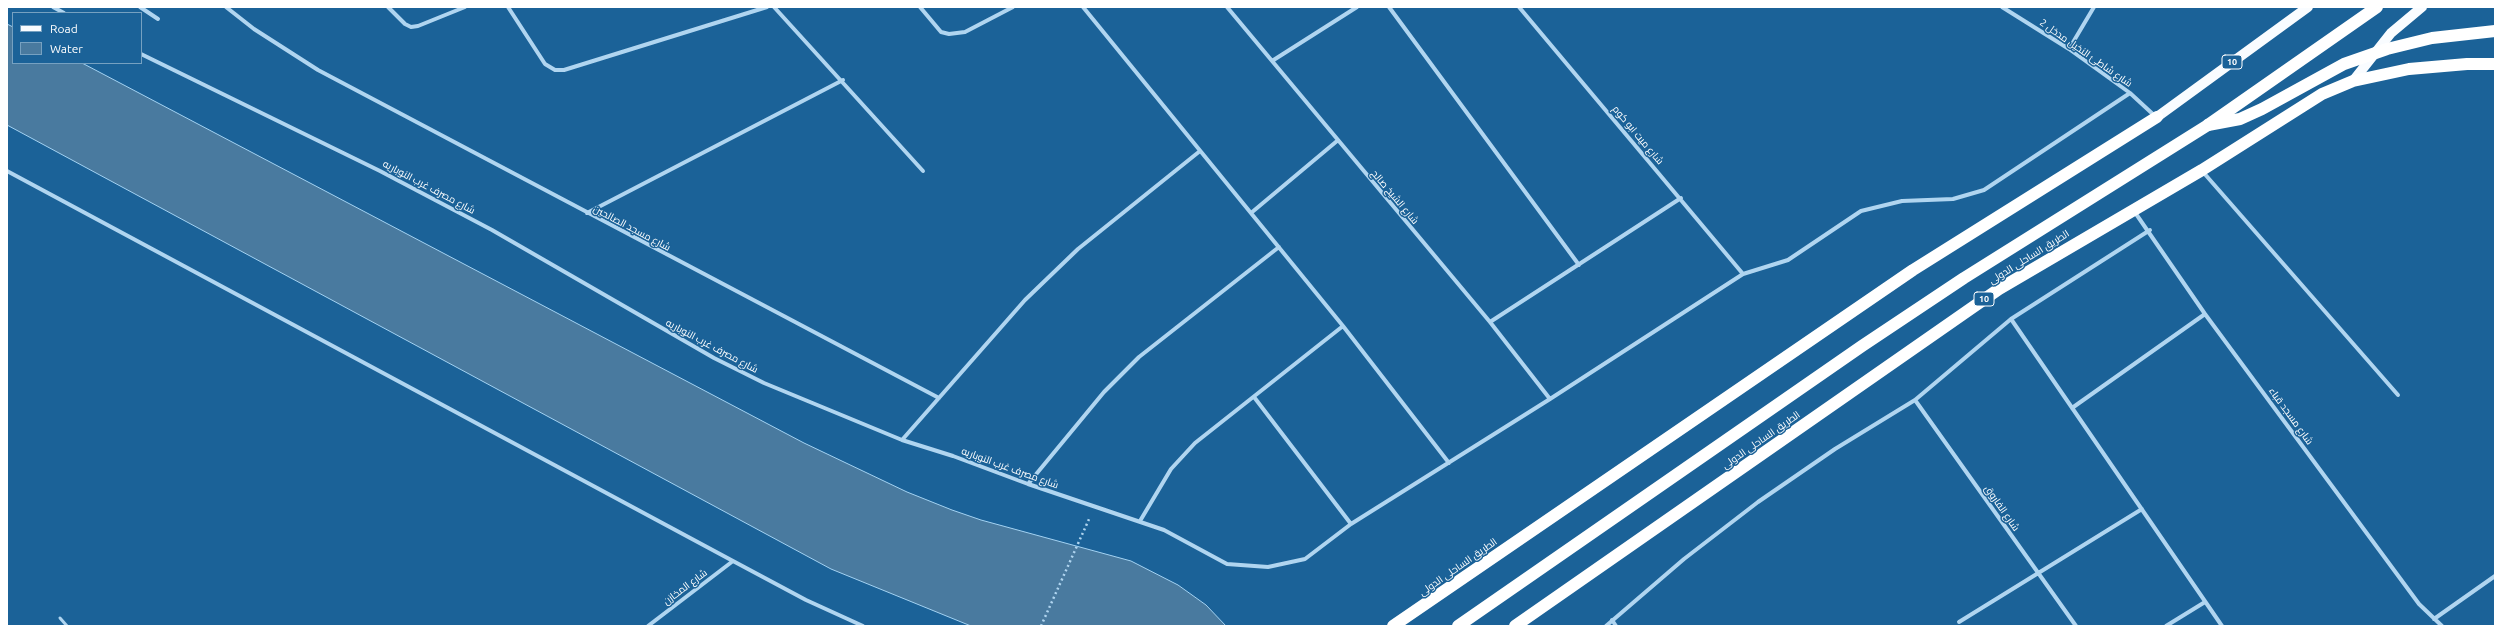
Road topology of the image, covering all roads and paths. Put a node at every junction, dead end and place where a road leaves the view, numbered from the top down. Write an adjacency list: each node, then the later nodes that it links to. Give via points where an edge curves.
1 (53, 7): 21 (street)
2 (140, 7): 22 (street)
3 (226, 7): 40 (street, شارع مسجد الصالحين, via 254,29 318,70)
4 (388, 7): 5 (street, via 411,27)
5 (465, 7)
6 (508, 7): 7 (street, via 545,64 555,70 564,70)
7 (767, 7)
8 (774, 7): 28 (street)
9 (920, 7): 10 (street, via 941,32 949,34 965,32)
10 (1013, 7)
11 (1083, 7): 34 (street)
12 (1227, 7): 26 (street, شارع الشيخ صالح)
13 (1357, 7): 26 (street)
14 (1389, 7): 44 (street)
15 (1519, 7): 38 (street, شارع ميت ابو كوم)
16 (2002, 7): 24 (street, شارع شاطئ النخيل مدخل 2)
17 (2094, 7): 24 (street)
18 (2308, 7): 31 (main road, 10)
19 (2377, 7): 32 (highway)
20 (2422, 7): 29 (main road, 10, via 2391,33)
21 (62, 12)
22 (158, 19)
23 (2495, 31): 32 (highway, bridge, via 2432,38 2387,49 2344,64 2240,119)
24 (2069, 49): 30 (street, شارع شاطئ النخيل مدخل 2)
25 (142, 54): 56 (street, شارع مصرف غرب النوباريه, via 380,171 492,230 714,358 764,383)
26 (1272, 62): 33 (street, شارع الشيخ صالح)
27 (2495, 64): 29 (highway, الطريق الساحلى الدولى / 10, via 2437,66)
28 (843, 80): 36 (street); 40 (street)
29 (2353, 81): 35 (highway, الطريق الساحلى الدولى / 10, via 2322,94)
30 (2130, 93): 31 (street, شارع شاطئ النخيل مدخل 2); 45 (street, via 1984,190 1953,199 1902,201 1872,207 1861,211 1788,260)
31 (2157, 117): 75 (highway, الطريق الساحلى الدولى / 10, via 1913,270)
32 (2208, 125): 76 (highway, via 1964,278 1856,350)
33 (1337, 141): 41 (street); 48 (street, شارع الشيخ صالح)
34 (1200, 151): 41 (street); 52 (street, via 1078,249 1025,300)
35 (2202, 170): 39 (highway, الطريق الساحلى الدولى / 10); 50 (street)
36 (923, 171)
37 (7, 172): 63 (street)
38 (1681, 198): 44 (street); 45 (street, شارع ميت ابو كوم)
39 (2134, 210): 42 (street, شارع مسجد قباء); 77 (highway, الطريق الساحلى الدولى / 10, via 1992,293)
40 (587, 213): 52 (street, شارع مسجد الصالحين)
41 (1251, 213): 43 (street)
42 (2150, 230): 46 (street, شارع مسجد قباء); 47 (street)
43 (1279, 247): 49 (street); 58 (street, via 1139,357 1104,392)
44 (1579, 265): 48 (street)
45 (1743, 274): 53 (street)
46 (2205, 314): 55 (street); 68 (street, شارع مسجد قباء, via 2419,604)
47 (2011, 319): 54 (street); 55 (street)
48 (1490, 322): 53 (street, شارع الشيخ صالح)
49 (1343, 326): 51 (street); 57 (street)
50 (2398, 395)
51 (1254, 397): 61 (street, via 1195,443 1171,469); 62 (street)
52 (939, 398): 56 (street)
53 (1550, 399): 57 (street)
54 (1915, 400): 64 (street, شارع الفاروق); 69 (street, via 1835,449 1758,502 1684,559)
55 (2072, 408): 60 (street)
56 (902, 440): 58 (street, شارع مصرف غرب النوباريه)
57 (1449, 463): 62 (street)
58 (1028, 484): 59 (street, شارع مصرف غرب النوباريه)
59 (1094, 506): 61 (street, شارع مصرف غرب النوباريه); 74 (path)
60 (2142, 509): 64 (street); 66 (street)
61 (1140, 521): 62 (street, شارع مصرف غرب النوباريه, via 1164,530 1227,564 1268,567 1305,559)
62 (1351, 524)
63 (733, 561): 72 (street, شارع المخازن); 73 (street, via 806,600)
64 (2038, 573): 70 (street); 80 (street, شارع الفاروق)
65 (2495, 576): 68 (street)
66 (2205, 602): 81 (street); 82 (street)
67 (60, 618): 71 (lane)
68 (2434, 619): 83 (street, شارع مسجد قباء)
69 (1612, 620): 78 (street); 79 (street)
70 (1959, 622)
71 (67, 626)
72 (648, 626)
73 (863, 626)
74 (1041, 626)
75 (1393, 626)
76 (1458, 626)
77 (1515, 626)
78 (1606, 626)
79 (1616, 626)
80 (2076, 626)
81 (2166, 626)
82 (2222, 626)
83 (2442, 626)

